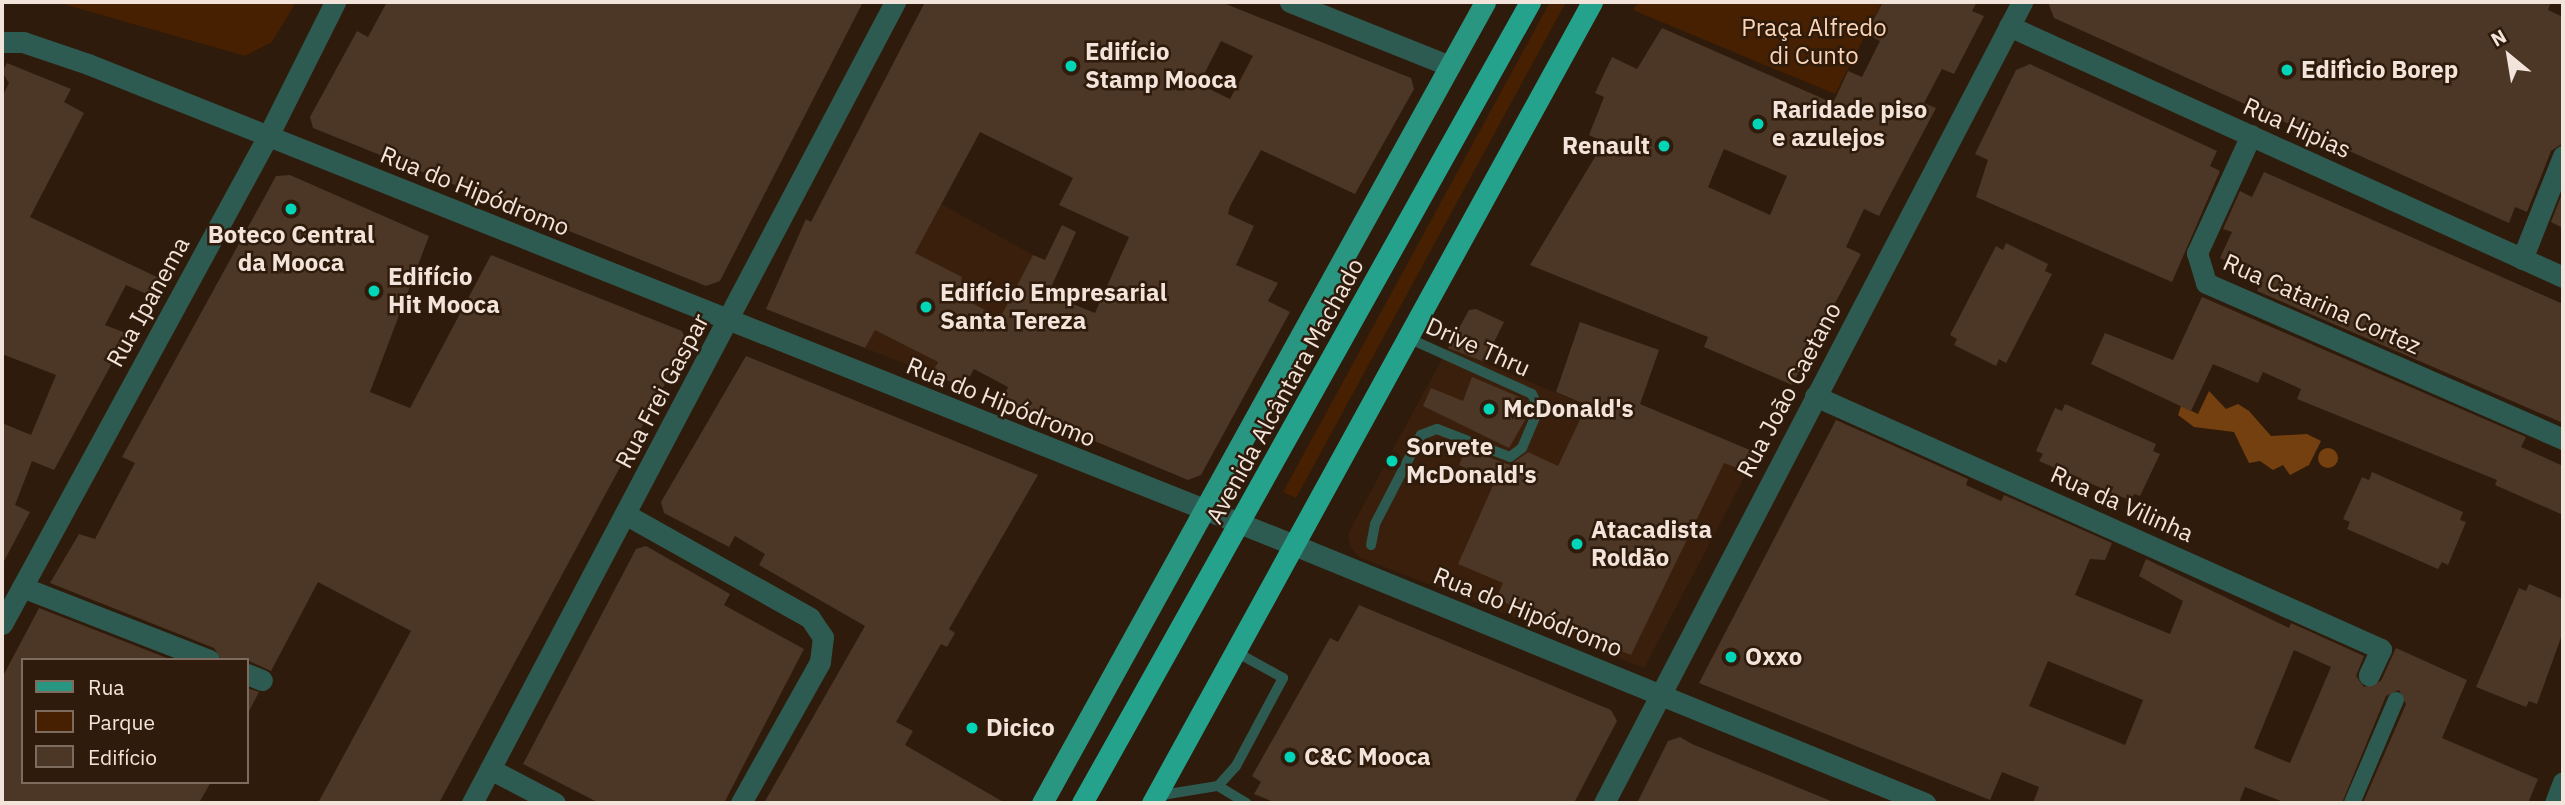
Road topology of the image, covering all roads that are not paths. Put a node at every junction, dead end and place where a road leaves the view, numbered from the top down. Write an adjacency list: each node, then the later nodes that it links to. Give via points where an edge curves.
1 (335, 2): 12 (street, Rua Ipanema)
2 (895, 2): 16 (street, Rua Frei Gaspar)
3 (1290, 2): 10 (street)
4 (1485, 2): 10 (main road, Avenida Alcântara Machado)
5 (1530, 2): 22 (highway, Avenida Alcântara Machado)
6 (1592, 2): 17 (highway)
7 (2022, 2): 8 (street, Rua João Caetano)
8 (2009, 26): 11 (street, Rua Hipias); 18 (street, Rua João Caetano)
9 (2, 42): 12 (street, Rua do Hipódromo, via 56,52)
10 (1450, 66): 20 (main road, Avenida Alcântara Machado)
11 (2250, 135): 14 (street, Rua Hipias); 19 (street, Rua Catarina Cortez, via 2197,253 2206,283)
12 (268, 136): 16 (street, Rua do Hipódromo); 25 (street, Rua Ipanema)
13 (2563, 156): 14 (street)
14 (2522, 259): 15 (street, Rua Hipias)
15 (2563, 276)
16 (729, 322): 20 (street, Rua do Hipódromo); 21 (street, Rua Frei Gaspar)
17 (1408, 338): 23 (highway); 24 (lane, Drive Thru, via 1532,394 1539,408 1522,448 1510,457 1437,429 1421,435 1374,524)
18 (1815, 396): 29 (street, Rua da Vilinha, via 2381,649); 30 (street, Rua João Caetano)
19 (2563, 439)
20 (1205, 512): 22 (street, Rua do Hipódromo); 40 (main road, Avenida Alcântara Machado)
21 (625, 514): 32 (street, Rua Frei Gaspar); 39 (street, via 810,618 823,637 820,662)
22 (1240, 525): 23 (street, Rua do Hipódromo); 41 (highway, Avenida Alcântara Machado)
23 (1294, 545): 27 (highway); 30 (street, Rua do Hipódromo)
24 (1371, 545)
25 (22, 587): 26 (street, Rua Ipanema); 28 (street)
26 (2, 624)
27 (1236, 653): 34 (lane, via 1283,678); 36 (highway)
28 (204, 658)
29 (2370, 676)
30 (1659, 694): 44 (street, Rua João Caetano); 45 (street, Rua do Hipódromo)
31 (2396, 701): 46 (street)
32 (490, 769): 37 (street, Rua Frei Gaspar); 38 (street)
33 (2563, 782): 47 (street)
34 (1217, 786): 35 (lane); 43 (lane)
35 (1203, 790): 36 (lane); 42 (lane)
36 (1154, 800)
37 (472, 803)
38 (555, 803)
39 (741, 803)
40 (1042, 803)
41 (1082, 803)
42 (1196, 803)
43 (1247, 803)
44 (1604, 803)
45 (1925, 803)
46 (2353, 803)
47 (2555, 803)

